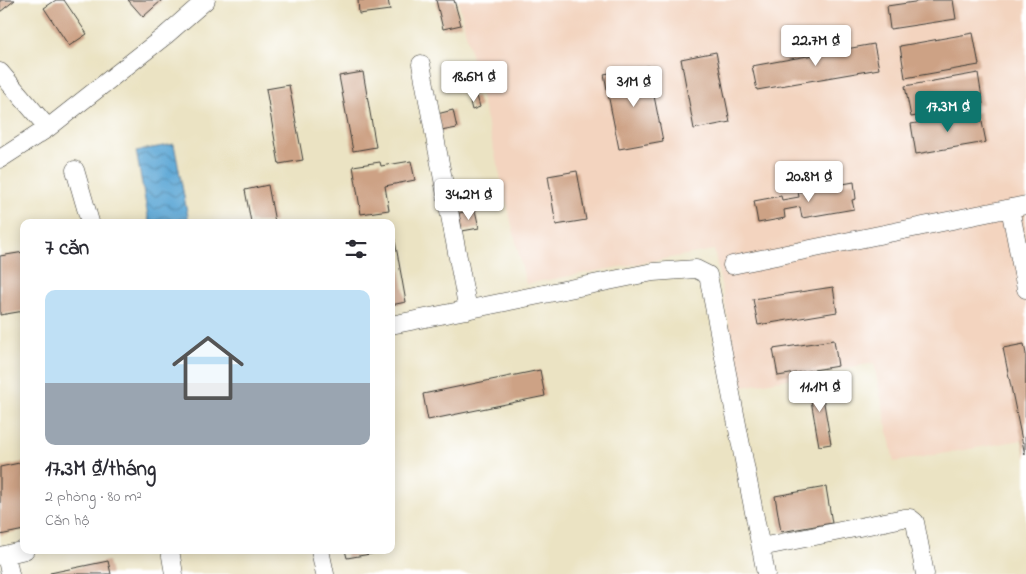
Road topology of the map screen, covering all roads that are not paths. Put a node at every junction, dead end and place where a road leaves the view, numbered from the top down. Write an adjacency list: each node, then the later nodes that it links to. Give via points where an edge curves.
1 (206, 0): 4 (street)
2 (421, 64): 11 (street)
3 (0, 72): 4 (street)
4 (48, 128): 5 (street)
5 (0, 159)
6 (75, 170): 8 (street)
7 (1018, 206): 9 (street); 10 (street)
8 (89, 219)
9 (732, 265)
10 (1026, 289)
11 (468, 310): 12 (street); 13 (street, via 653,272 696,269 708,275)
12 (395, 324)
13 (761, 547): 21 (street); 22 (street, via 910,518 915,522)
14 (20, 551): 17 (street)
15 (171, 554): 19 (street)
16 (321, 554): 20 (street)
17 (3, 555): 18 (street)
18 (10, 574)
19 (174, 574)
20 (325, 574)
21 (766, 574)
22 (925, 574)

